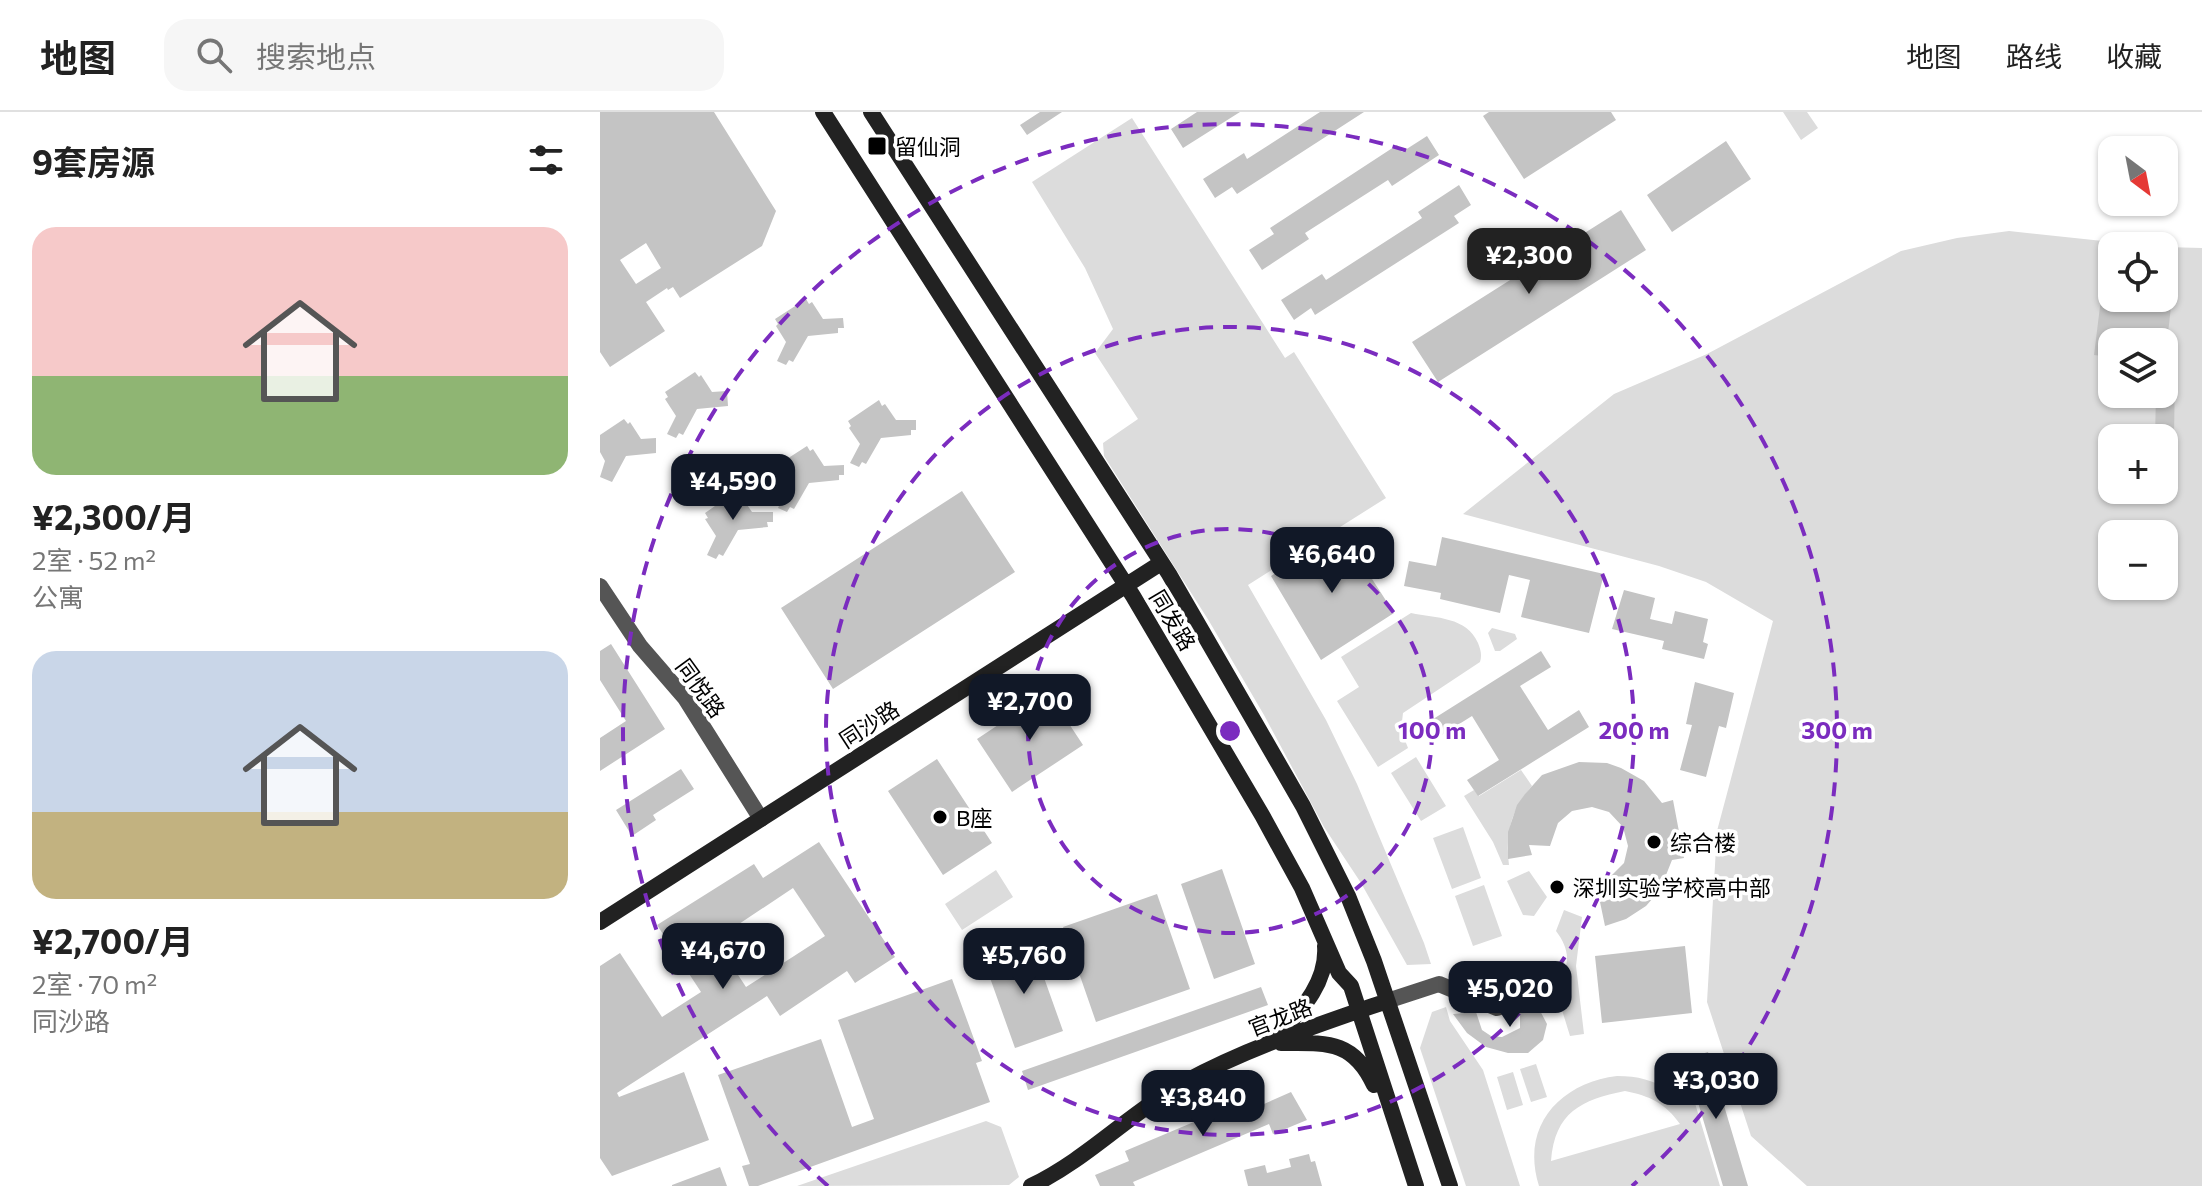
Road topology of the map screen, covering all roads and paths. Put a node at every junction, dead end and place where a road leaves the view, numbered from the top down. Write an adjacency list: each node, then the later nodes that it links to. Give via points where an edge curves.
1 (823, 112): 4 (main road, 同发路)
2 (871, 112): 3 (main road, 同发路)
3 (1161, 563): 4 (main road, 同沙路); 10 (main road, 同发路, via 1322,841)
4 (1126, 585): 6 (main road, 同沙路); 8 (main road, 同发路, via 1262,815)
5 (600, 586): 6 (street, 同悦路, via 640,646 685,698)
6 (761, 819): 7 (main road, 同沙路)
7 (600, 922)
8 (1323, 937): 11 (main road, 同发路); 12 (main road, via 1326,957 1317,984)
9 (1511, 992): 10 (street, via 1497,1008 1439,984)
10 (1387, 1001): 11 (main road, 官龙路); 17 (main road, 同发路)
11 (1359, 1011): 12 (main road, 官龙路); 13 (main road, 同发路)
12 (1271, 1043): 13 (main road, via 1327,1044 1347,1050 1362,1063); 14 (main road, 官龙路, via 1181,1084)
13 (1393, 1119): 16 (main road, 同发路)
14 (1058, 1179): 15 (main road, 官龙路)
15 (1031, 1186)
16 (1416, 1186)
17 (1450, 1186)

